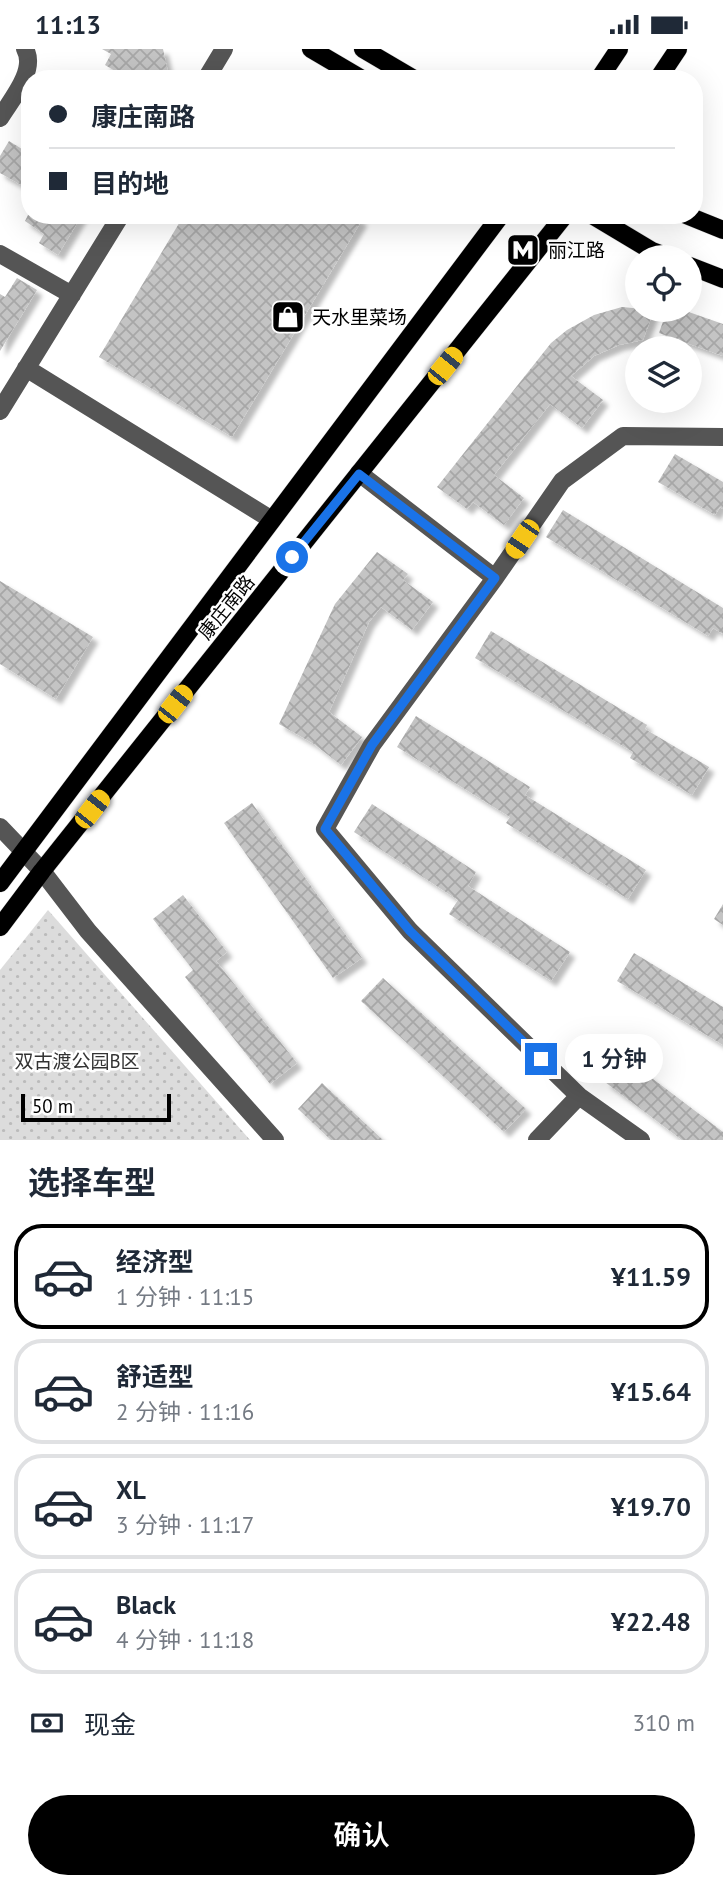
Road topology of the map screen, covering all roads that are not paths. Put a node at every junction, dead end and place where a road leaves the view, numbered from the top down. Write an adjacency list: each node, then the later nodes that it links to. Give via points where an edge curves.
1 (25, 49): 7 (street, via 29,55)
2 (224, 49): 8 (street)
3 (311, 49): 9 (main road)
4 (363, 49): 10 (main road)
5 (619, 49): 11 (main road)
6 (678, 49): 12 (main road)
7 (26, 70)
8 (211, 70)
9 (347, 70)
10 (399, 70)
11 (605, 70)
12 (664, 70)
13 (21, 82): 14 (street)
14 (0, 118)
15 (703, 222): 20 (main road)
16 (115, 224): 25 (street)
17 (493, 224): 30 (main road, 康庄南路)
18 (558, 224): 29 (main road, 康庄南路)
19 (607, 224): 21 (main road)
20 (723, 230)
21 (642, 245)
22 (0, 254): 25 (street)
23 (702, 271): 24 (main road)
24 (723, 279)
25 (72, 295): 26 (street)
26 (26, 368): 27 (street); 30 (street)
27 (0, 411)
28 (723, 437): 31 (street, via 623,436 562,481)
29 (359, 474): 31 (street); 34 (main road, 康庄南路)
30 (272, 520): 33 (main road, 康庄南路)
31 (495, 578): 37 (street, via 372,745 325,829 410,931)
32 (0, 827): 33 (street)
33 (23, 852): 34 (street); 35 (main road, 康庄南路)
34 (42, 871): 36 (main road, 康庄南路); 38 (street, via 88,931)
35 (0, 883)
36 (0, 927)
37 (579, 1096): 39 (street); 40 (street)
38 (275, 1140)
39 (537, 1140)
40 (641, 1140)

